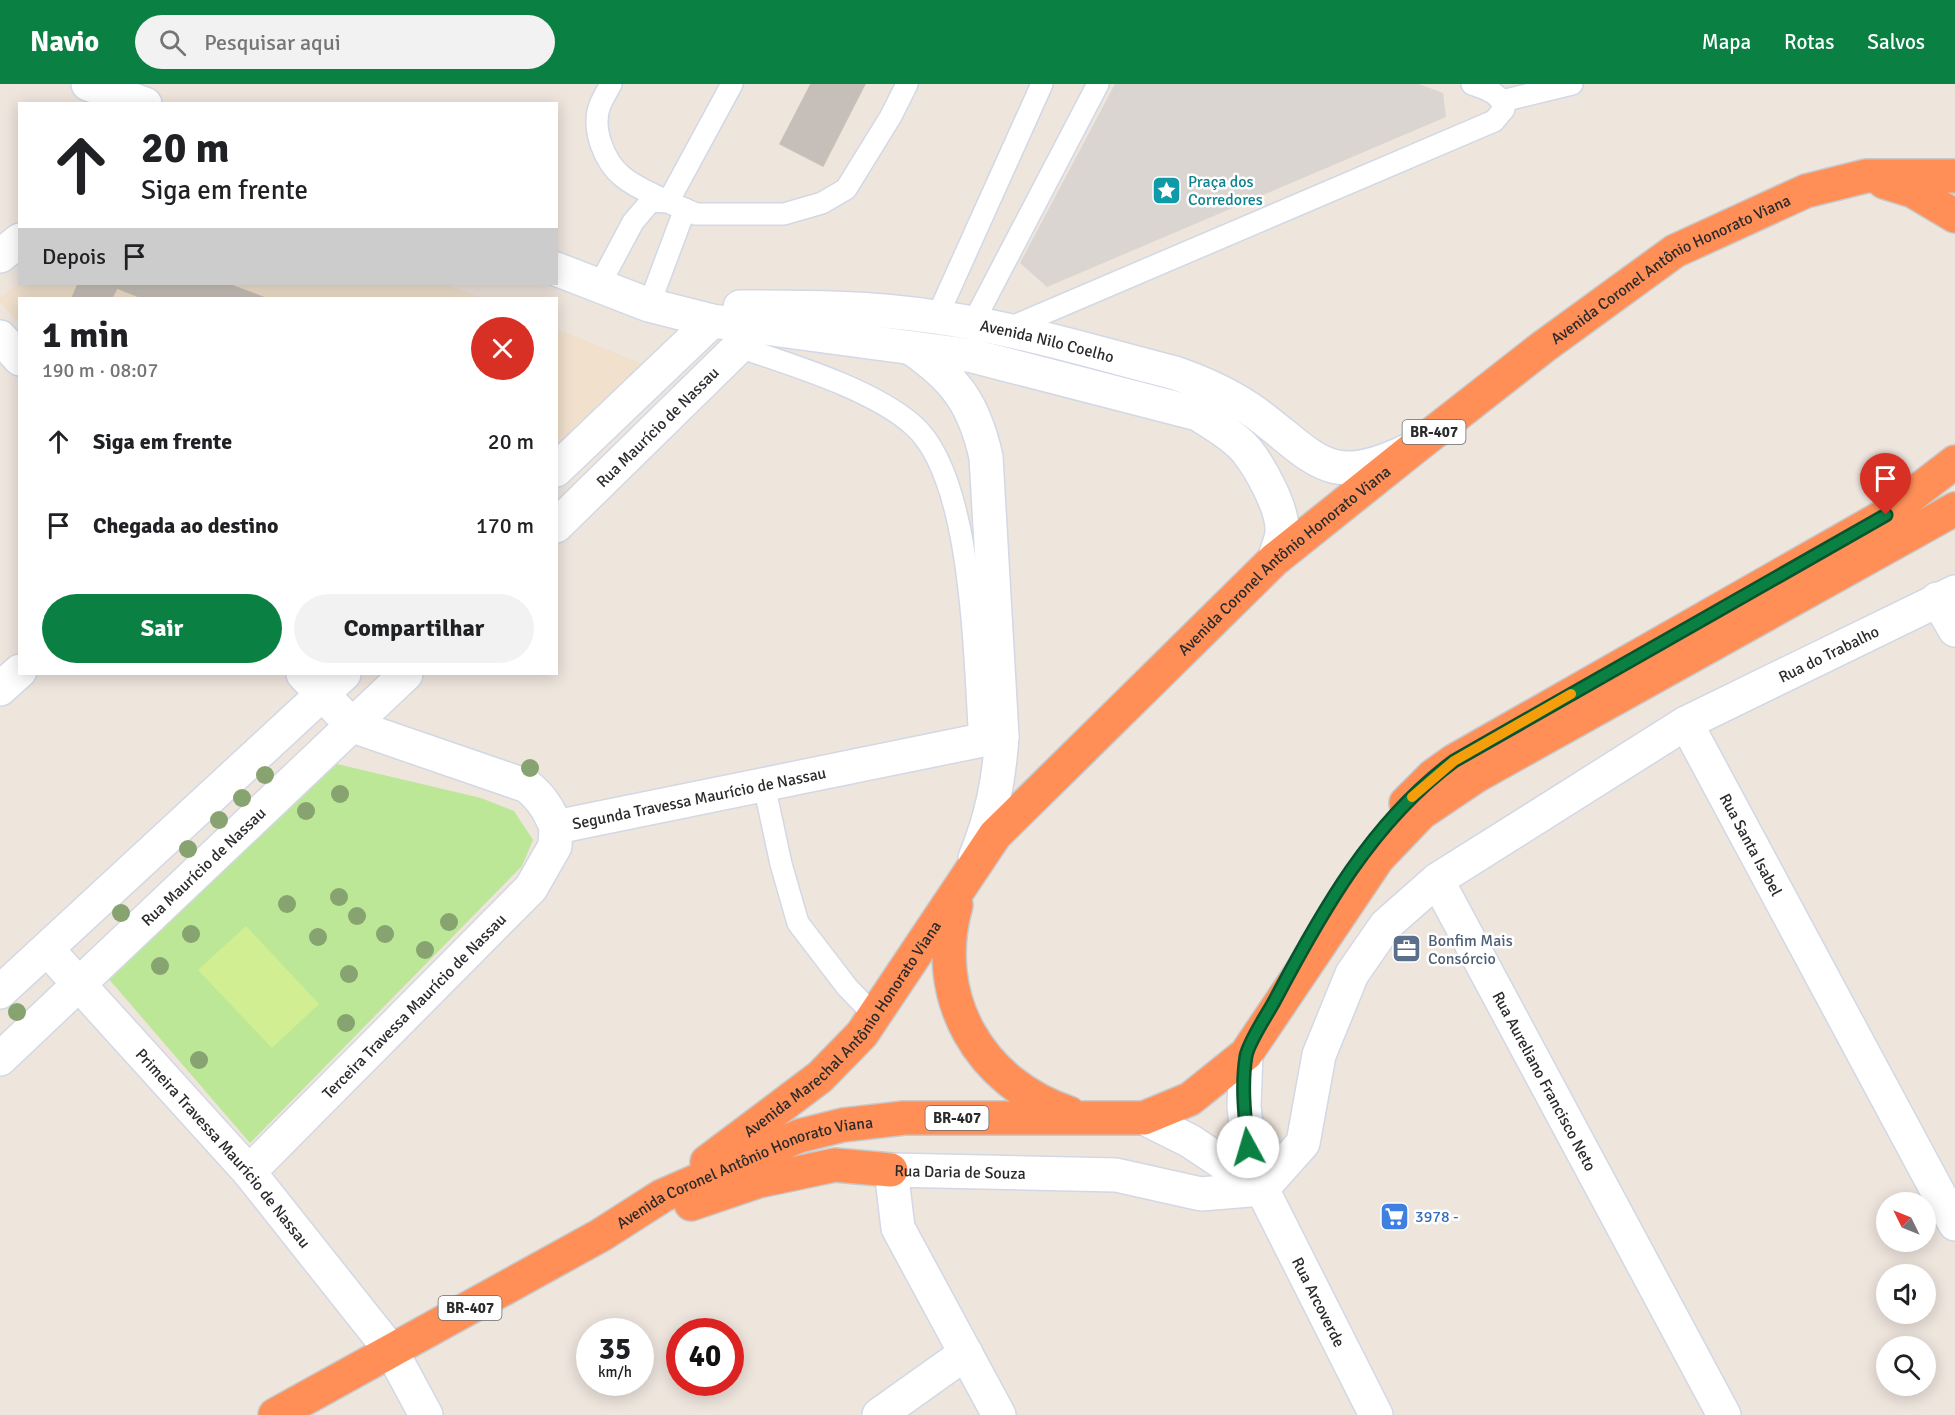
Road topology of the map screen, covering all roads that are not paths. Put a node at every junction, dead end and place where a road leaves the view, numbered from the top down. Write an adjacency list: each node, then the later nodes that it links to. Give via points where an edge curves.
1 (89, 84): 10 (street)
2 (611, 84): 13 (lane, via 597,120 606,154 623,177)
3 (732, 84): 13 (lane)
4 (907, 84): 13 (lane, via 846,189 822,203 784,214 696,214)
5 (1042, 84): 20 (lane)
6 (1098, 84): 22 (lane)
7 (1472, 84): 9 (lane, via 1495,93)
8 (1572, 84): 9 (lane)
9 (1502, 101): 23 (lane, via 1504,109 1494,121)
10 (139, 102)
11 (1866, 176): 12 (highway, Avenida Coronel Antônio Honorato Viana / BR-407); 14 (highway, via 1912,191); 28 (highway, Avenida Coronel Antônio Honorato Viana / BR-407, via 1806,191 1675,251)
12 (1955, 176)
13 (676, 205): 18 (lane, via 651,201 642,208); 19 (lane)
14 (1955, 216)
15 (18, 242): 16 (street)
16 (0, 256)
17 (558, 270): 18 (street, Avenida Nilo Coelho)
18 (599, 286): 19 (street, Avenida Nilo Coelho)
19 (649, 305): 20 (street, Avenida Nilo Coelho, via 828,307); 21 (street, Avenida Nilo Coelho)
20 (937, 317): 22 (street, Avenida Nilo Coelho)
21 (712, 321): 25 (street, Avenida Nilo Coelho); 30 (street)
22 (973, 323): 23 (street, Avenida Nilo Coelho)
23 (1004, 331): 28 (street, Avenida Nilo Coelho, via 1205,383 1257,414 1323,465 1378,465)
24 (0, 337): 27 (street)
25 (749, 337): 26 (street, Avenida Nilo Coelho); 34 (street, Rua Maurício de Nassau); 44 (lane, via 885,404 915,426 936,454 957,514)
26 (908, 346): 35 (street, Avenida Nilo Coelho, via 973,356 1198,414 1247,452 1268,486 1278,508 1282,532); 44 (street, via 946,375 963,395 978,424 986,457)
27 (18, 357)
28 (1414, 448): 35 (highway, Avenida Coronel Antônio Honorato Viana / BR-407)
29 (1955, 462): 33 (highway, Avenida Coronel Antônio Honorato Viana)
30 (558, 468)
31 (1955, 476): 33 (street)
32 (1955, 509): 54 (highway, Avenida Coronel Antônio Honorato Viana / BR-407, via 1476,776 1421,813 1378,858)
33 (1886, 515): 54 (highway, Avenida Coronel Antônio Honorato Viana / BR-407, via 1434,776 1383,827 1317,920)
34 (558, 524)
35 (1274, 560): 47 (highway, Avenida Coronel Antônio Honorato Viana / BR-407)
36 (1946, 596): 37 (street, Rua do Trabalho); 42 (street, Rua do Trabalho)
37 (1955, 630)
38 (18, 673): 41 (street)
39 (405, 675): 43 (street, Rua Maurício de Nassau)
40 (323, 680): 43 (street); 50 (street)
41 (0, 689)
42 (1686, 723): 48 (street); 62 (street, Rua Santa Isabel)
43 (353, 726): 46 (street, Segunda Travessa Maurício de Nassau, via 527,786 539,796); 51 (street, Rua Maurício de Nassau)
44 (991, 739): 45 (street, Segunda Travessa Maurício de Nassau); 49 (street, via 999,781 989,823)
45 (764, 785): 46 (street, Segunda Travessa Maurício de Nassau); 53 (lane, via 798,923 847,987)
46 (556, 827): 59 (street, Terceira Travessa Maurício de Nassau, via 555,846 531,888)
47 (996, 835): 49 (highway, Avenida Marechal Antônio Honorato Viana / BR-407)
48 (1437, 880): 60 (street, via 1386,925 1352,974 1318,1055 1303,1143); 71 (street, Rua Aureliano Francisco Neto)
49 (962, 886): 53 (highway, Avenida Marechal Antônio Honorato Viana / BR-407); 56 (highway, via 949,929 947,956 949,981 968,1029 995,1068 1010,1082 1051,1107)
50 (47, 949): 51 (street, Primeira Travessa Maurício de Nassau); 52 (street)
51 (78, 985): 55 (street, Rua Maurício de Nassau); 59 (street, Primeira Travessa Maurício de Nassau)
52 (0, 992)
53 (875, 1016): 61 (highway, Avenida Marechal Antônio Honorato Viana / BR-407, via 820,1077)
54 (1246, 1054): 57 (highway, Avenida Coronel Antônio Honorato Viana / BR-407, via 1190,1099); 60 (street, Rua Arcoverde, via 1244,1106 1248,1147)
55 (0, 1059)
56 (1085, 1118): 57 (highway, Avenida Coronel Antônio Honorato Viana / BR-407); 61 (highway, Avenida Coronel Antônio Honorato Viana / BR-407, via 904,1118 843,1125 800,1136)
57 (1144, 1118): 60 (street, Rua Arcoverde, via 1190,1141)
58 (891, 1170): 60 (street, Rua Daria de Souza, via 1116,1175 1201,1194); 63 (highway, via 835,1165 759,1181); 65 (street, Rua Daria de Souza, via 898,1228)
59 (249, 1172): 64 (street, Primeira Travessa Maurício de Nassau)
60 (1262, 1189): 70 (street, Rua Arcoverde)
61 (662, 1196): 63 (highway, Avenida Coronel Antônio Honorato Viana / BR-407)
62 (1955, 1224)
63 (601, 1234): 64 (highway, Avenida Coronel Antônio Honorato Viana / BR-407)
64 (392, 1352): 66 (highway, Avenida Coronel Antônio Honorato Viana / BR-407); 67 (street, Primeira Travessa Maurício de Nassau)
65 (966, 1353): 68 (street); 69 (street, Rua Daria de Souza)
66 (275, 1415)
67 (426, 1415)
68 (879, 1415)
69 (999, 1415)
70 (1376, 1415)
71 (1724, 1415)

